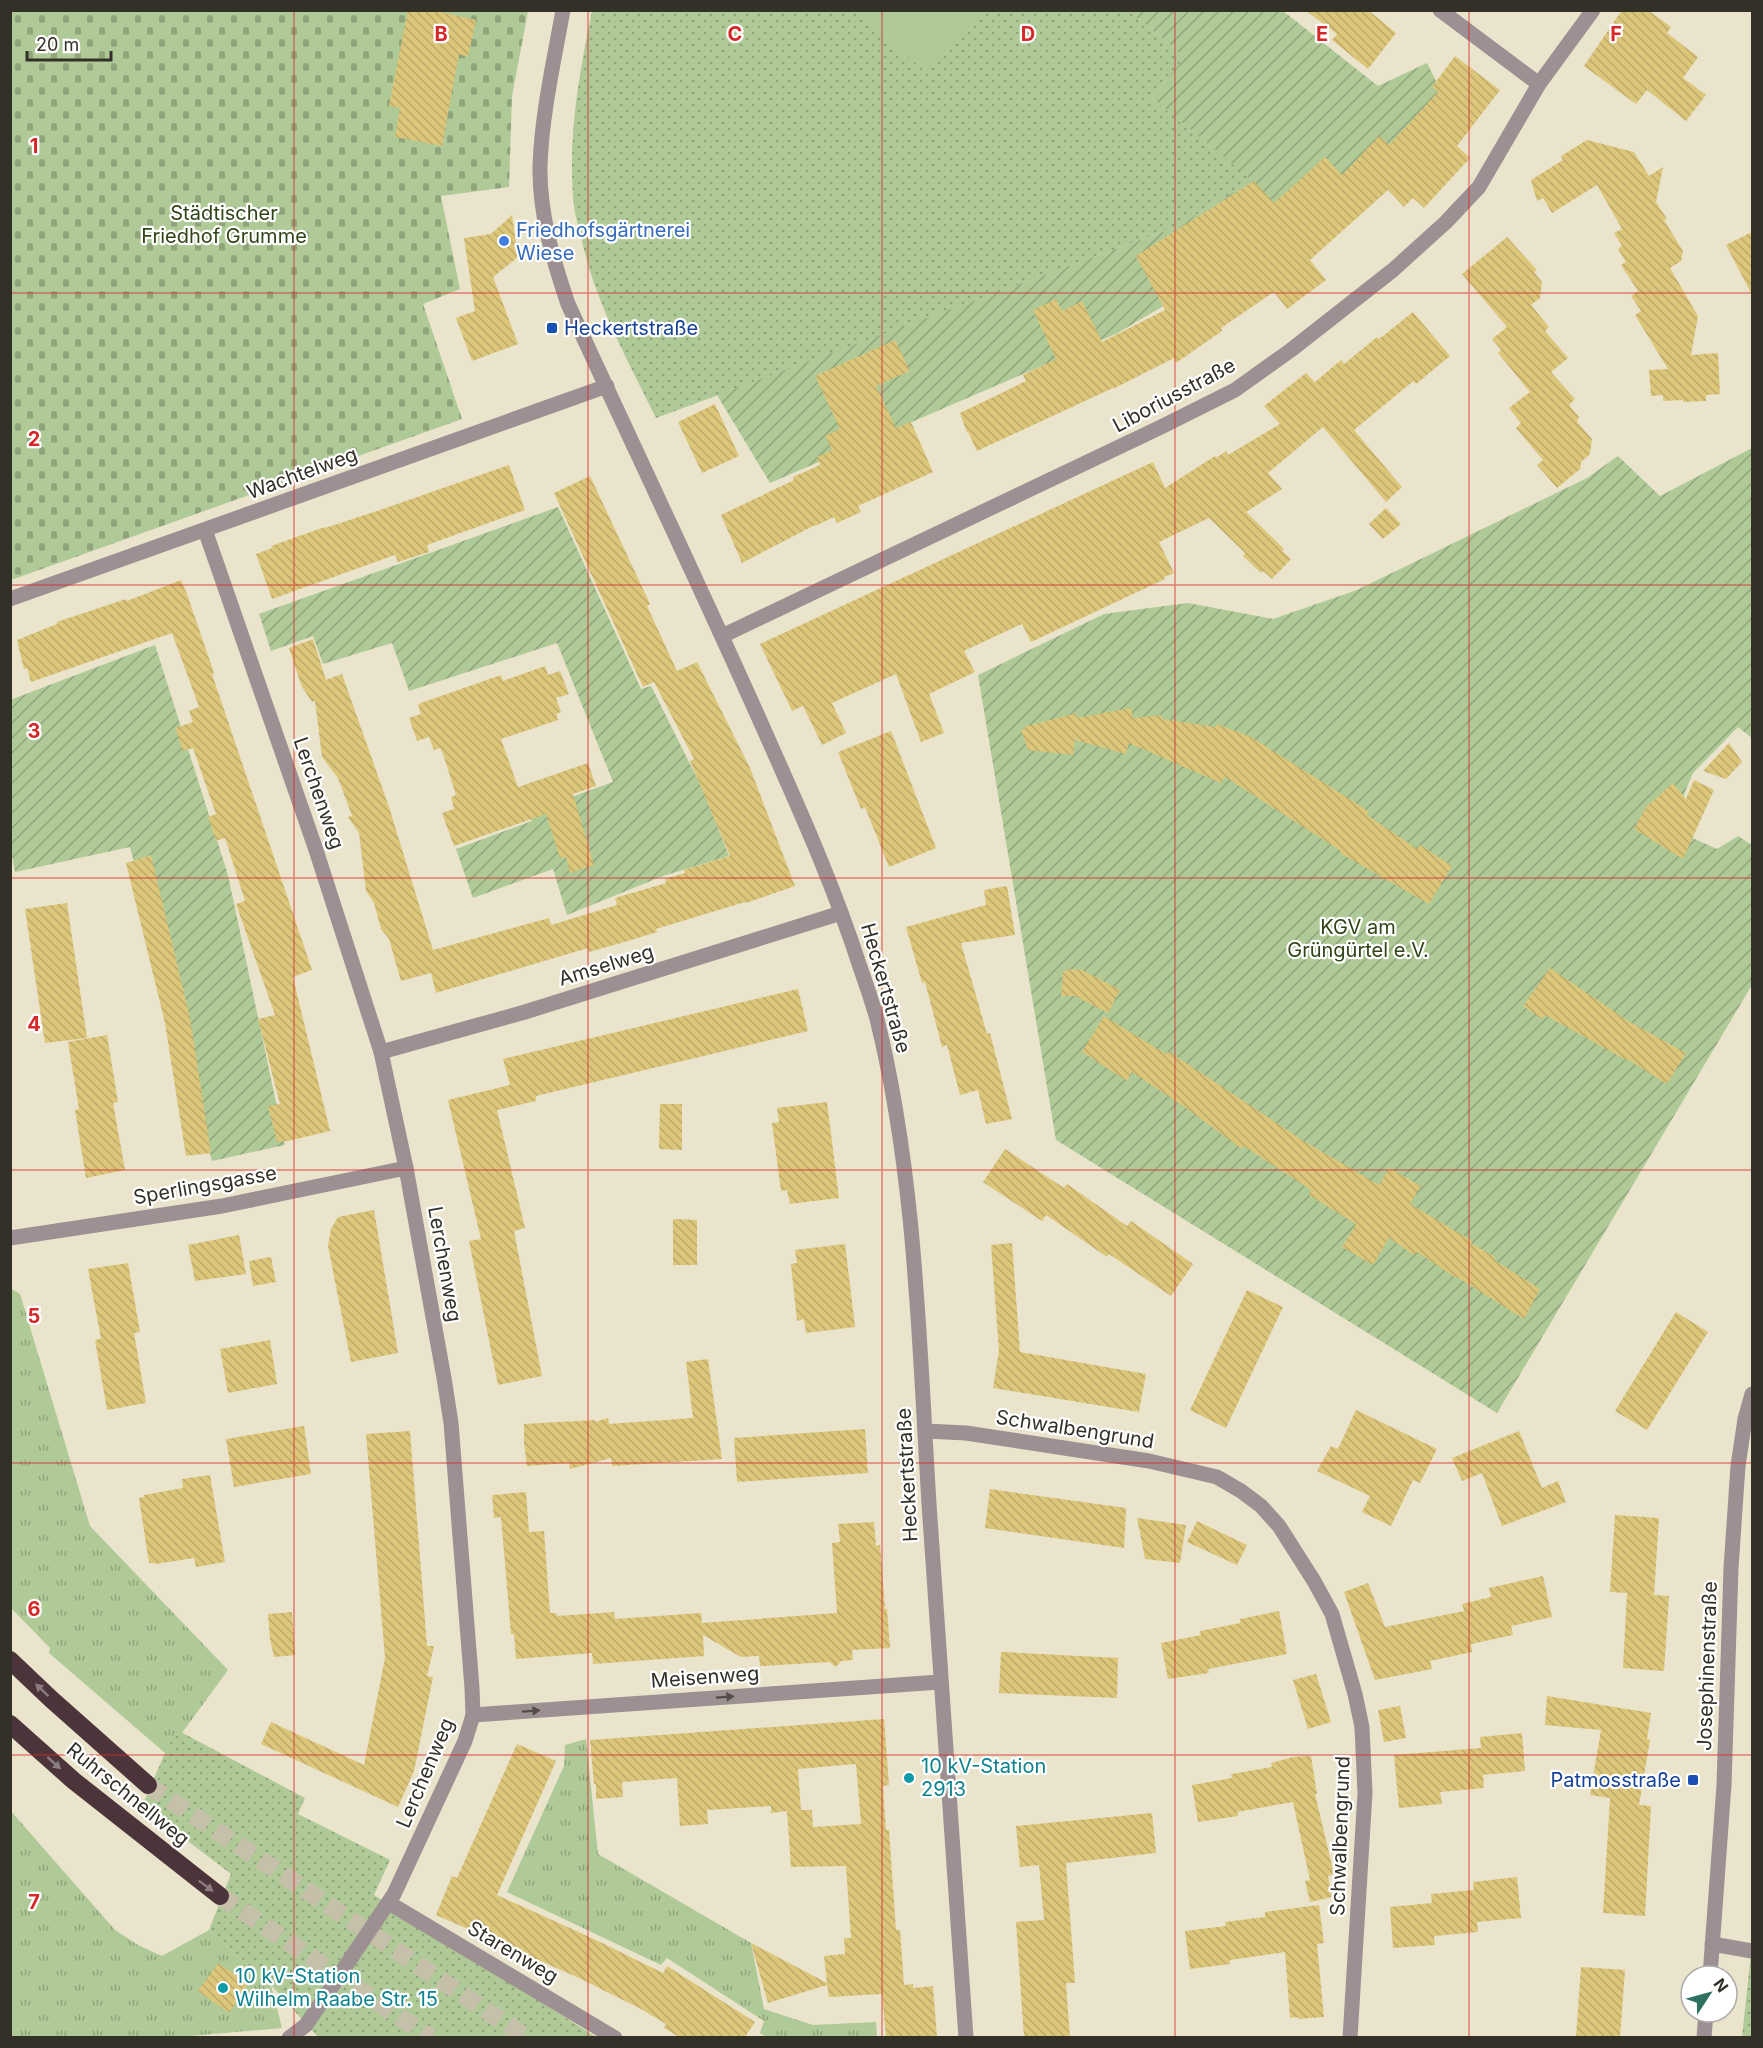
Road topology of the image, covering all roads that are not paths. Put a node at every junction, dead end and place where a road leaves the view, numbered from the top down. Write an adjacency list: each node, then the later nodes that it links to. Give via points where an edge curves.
1 (563, 10): 5 (street, Heckertstraße, via 543,126 543,203 551,251 568,304)
2 (1440, 10): 4 (street)
3 (1593, 10): 4 (street, Liboriusstraße)
4 (1539, 84): 8 (street, Liboriusstraße, via 1479,188 1446,222 1366,291 1235,390)
5 (607, 386): 6 (street, Wachtelweg); 8 (street, Heckertstraße)
6 (205, 530): 7 (street, Wachtelweg); 10 (street, Lerchenweg)
7 (10, 599)
8 (722, 636): 9 (street, Heckertstraße, via 818,851)
9 (841, 913): 10 (street, Amselweg, via 569,999); 14 (street, Heckertstraße, via 876,1016 895,1102 907,1189)
10 (381, 1052): 11 (street, Lerchenweg)
11 (406, 1168): 12 (street, Sperlingsgasse, via 222,1206); 17 (street, Lerchenweg, via 451,1423)
12 (10, 1238)
13 (1752, 1394): 22 (street, Josephinenstraße, via 1738,1466 1724,1785)
14 (926, 1431): 16 (street, Heckertstraße); 29 (street, Schwalbengrund, via 966,1433 1149,1461 1217,1477 1261,1506 1279,1526 1332,1614 1362,1727 1365,1793)
15 (10, 1660): 19 (highway, Ruhrschnellweg, one-way to 15)
16 (940, 1683): 17 (street, Meisenweg, one-way to 16); 28 (street, Heckertstraße)
17 (472, 1715): 21 (street, Lerchenweg, via 465,1741)
18 (10, 1724): 20 (highway, Ruhrschnellweg, one-way to 20, via 74,1782)
19 (148, 1785)
20 (220, 1896)
21 (389, 1903): 25 (street, Lerchenweg, via 324,1999); 27 (street, Starenweg)
22 (1712, 1944): 23 (street); 24 (street, Josephinenstraße)
23 (1752, 1951)
24 (1711, 1964)
25 (308, 2031): 26 (street)
26 (289, 2037)
27 (615, 2037)
28 (966, 2037)
29 (1350, 2037)

